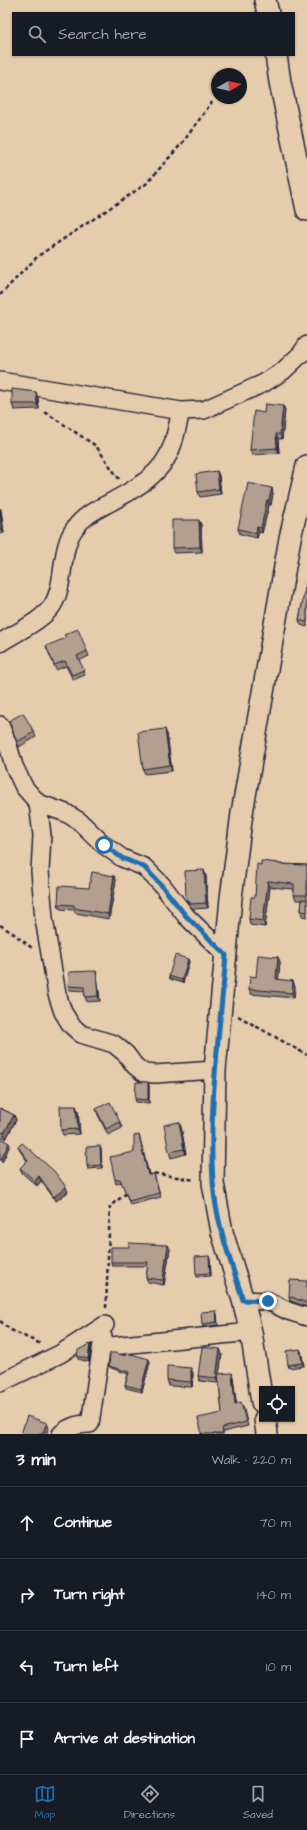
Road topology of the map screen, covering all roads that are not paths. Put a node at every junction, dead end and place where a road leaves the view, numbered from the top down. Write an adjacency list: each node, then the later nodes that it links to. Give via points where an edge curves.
1 (265, 0): 2 (street)
2 (268, 12)
3 (276, 56): 4 (street)
4 (307, 210)
5 (307, 345): 7 (street, via 283,371 264,383 204,410)
6 (0, 381): 7 (street)
7 (181, 411): 9 (street, via 172,448 162,465 147,480 128,493 83,518 74,530 68,543 52,606 43,615)
8 (307, 466): 12 (street, via 290,538 242,813)
9 (0, 643)
10 (0, 725): 11 (street, via 17,773 24,787)
11 (38, 803): 12 (street, via 66,813 122,858 144,867 186,916); 13 (street, via 42,835 40,871 44,919 57,994 71,1025 81,1034 114,1044 144,1073)
12 (226, 955): 13 (street)
13 (215, 1070): 14 (street, via 213,1183 222,1232)
14 (243, 1300): 15 (street, via 268,1301 288,1311); 16 (street)
15 (307, 1316)
16 (251, 1332): 17 (street); 19 (street)
17 (102, 1347): 18 (street, via 105,1325 60,1354); 21 (street)
18 (0, 1383)
19 (259, 1386)
20 (265, 1422): 23 (street)
21 (94, 1429): 22 (street, via 77,1424)
22 (61, 1434)
23 (267, 1434)

